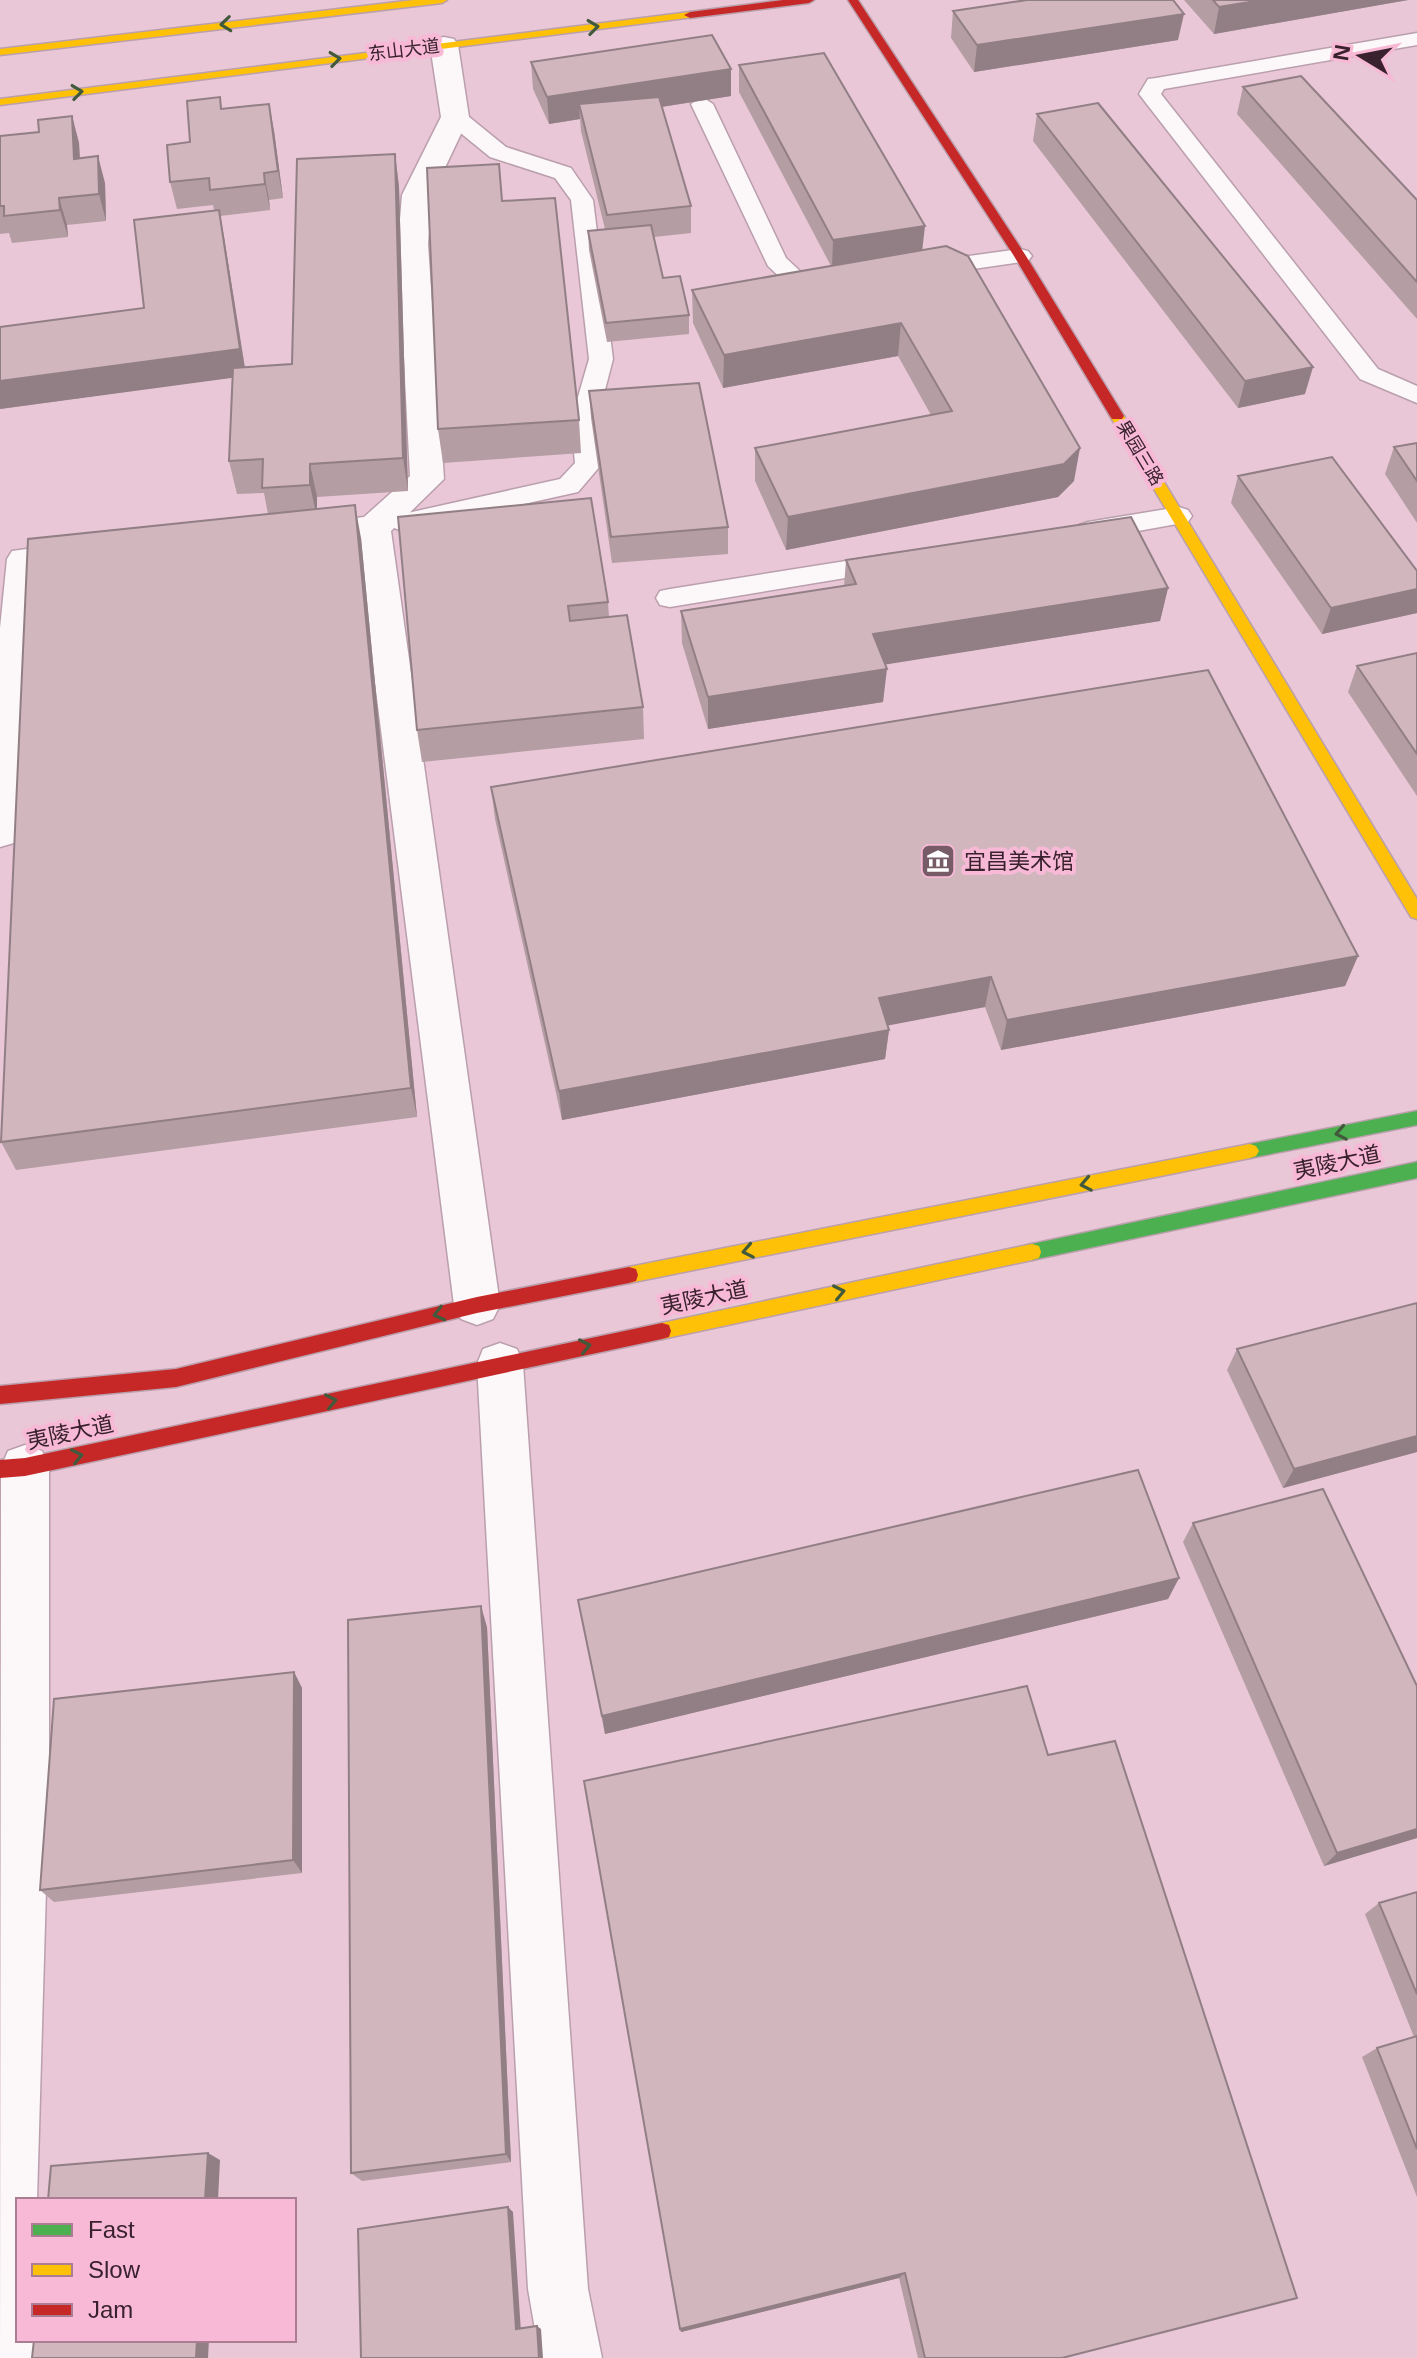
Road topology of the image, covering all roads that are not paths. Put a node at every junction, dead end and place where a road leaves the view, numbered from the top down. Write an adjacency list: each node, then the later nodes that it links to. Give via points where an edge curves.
1 (442, 0): 6 (main road, one-way to 6)
2 (809, 0): 5 (main road, 东山大道, one-way to 2)
3 (853, 0): 10 (main road, 果园三路)
4 (1417, 39): 13 (lane, via 1156,84 1150,94 1369,374)
5 (444, 45): 7 (main road, 东山大道, one-way to 5); 9 (street)
6 (0, 52)
7 (0, 102)
8 (702, 104): 12 (lane, via 776,261 795,279)
9 (455, 117): 15 (street, via 417,195 413,244 427,479); 15 (lane, via 498,152 563,173 582,200 601,359 584,421 588,465 569,486)
10 (1020, 256): 11 (lane); 14 (main road, 果园三路)
11 (910, 271)
12 (855, 278)
13 (1417, 395)
14 (1179, 516): 17 (lane); 22 (main road, 果园三路)
15 (373, 528): 16 (street); 25 (street)
16 (278, 536)
17 (1055, 536)
18 (120, 550): 21 (street, via 24,559)
19 (917, 558): 20 (lane)
20 (670, 598)
21 (0, 833)
22 (1417, 913)
23 (1417, 1118): 25 (main road, 夷陵大道, one-way to 25)
24 (1417, 1170): 26 (main road, 夷陵大道, one-way to 24)
25 (477, 1305): 27 (main road, 夷陵大道, one-way to 27, via 176,1378)
26 (500, 1364): 28 (main road, 夷陵大道, one-way to 26); 30 (street, via 558,2289)
27 (0, 1395)
28 (13, 1468): 29 (street, via 23,1786)
29 (2, 2358)
30 (571, 2358)

